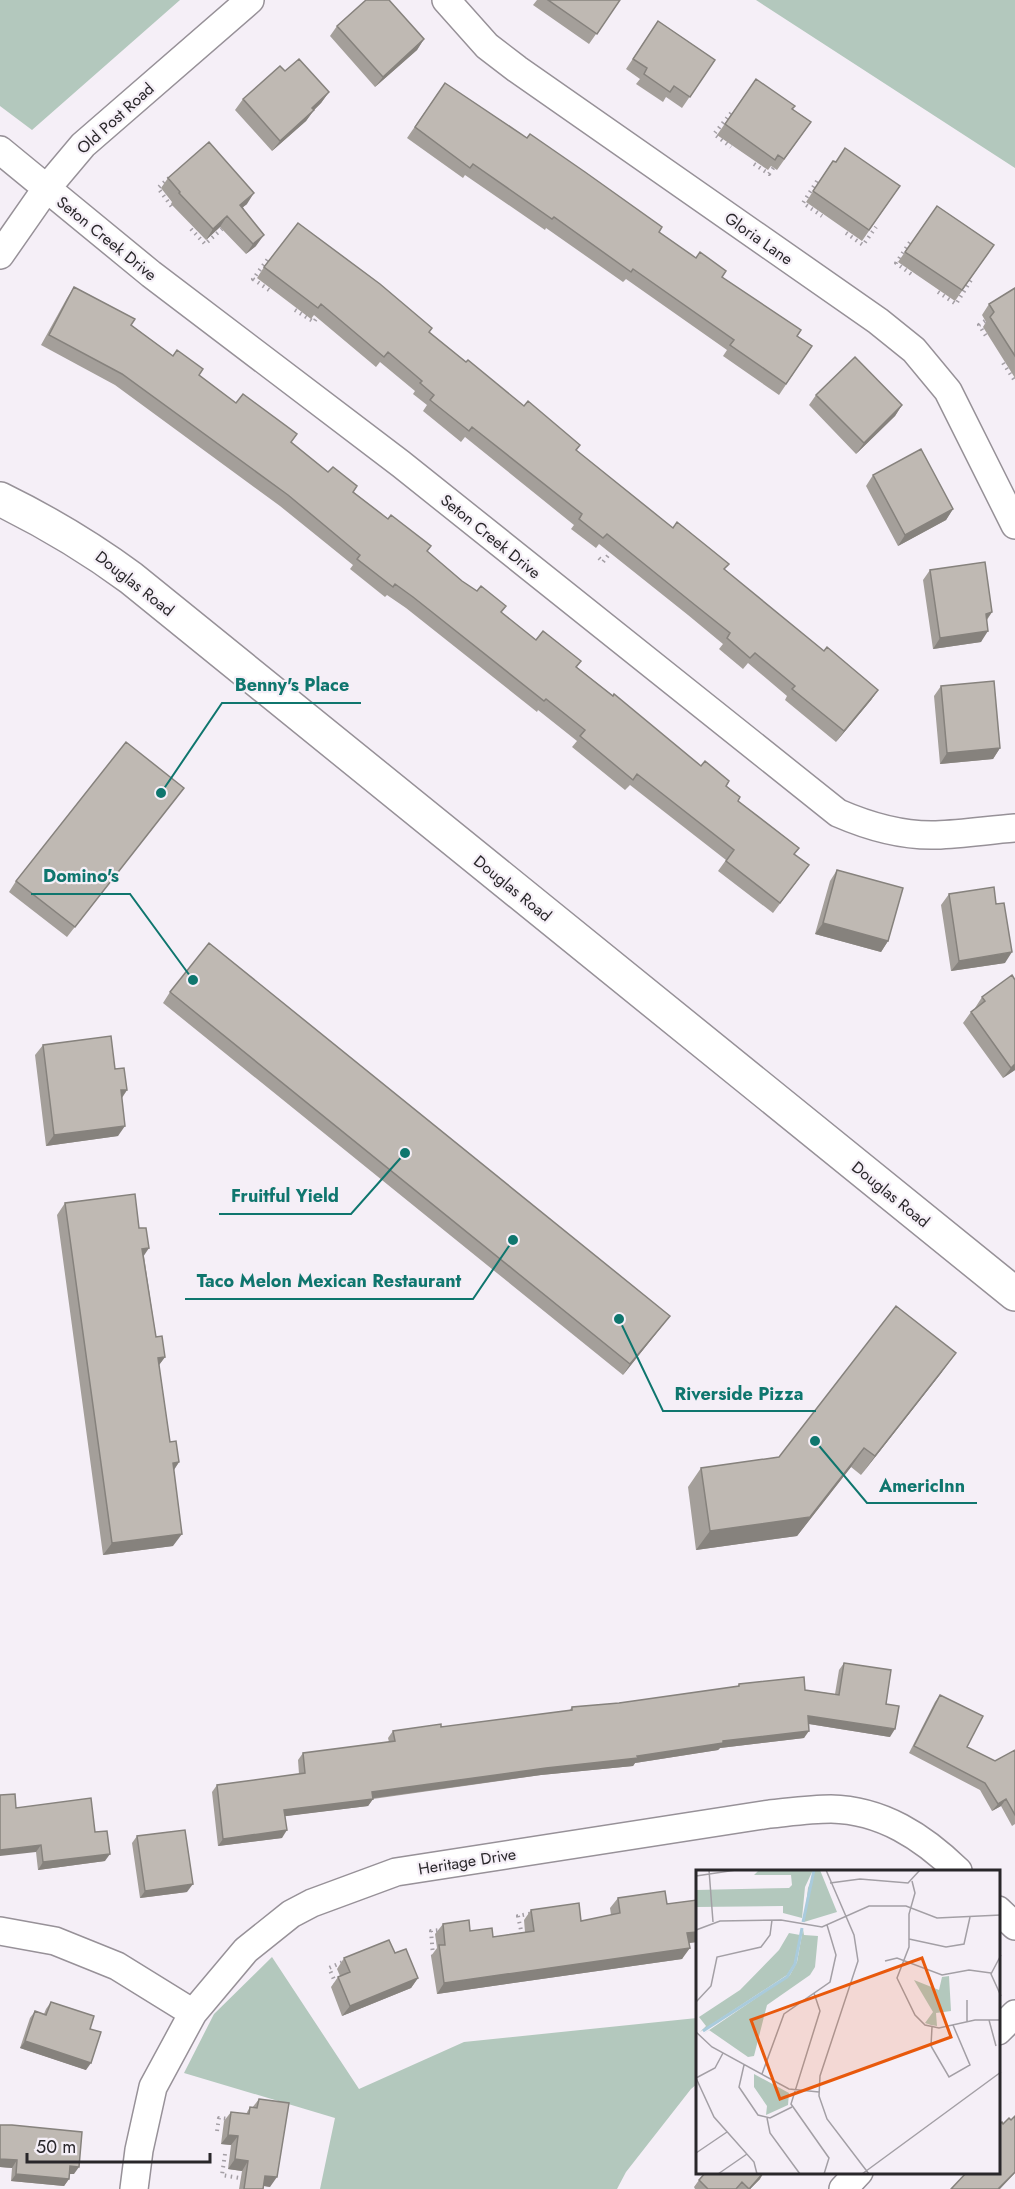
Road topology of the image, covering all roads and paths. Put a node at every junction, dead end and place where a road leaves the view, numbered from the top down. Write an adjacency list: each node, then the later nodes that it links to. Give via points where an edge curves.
1 (250, 0): 10 (street, Old Post Road, via 83,144)
2 (446, 0): 31 (street, Gloria Lane, via 487,46 517,69 914,350 948,391)
3 (730, 113): 4 (path, via 714,134)
4 (731, 147)
5 (0, 150): 10 (street, Seton Creek Drive)
6 (754, 164): 7 (path, via 769,174)
7 (774, 167)
8 (172, 176): 11 (path, via 158,188)
9 (817, 181): 12 (path, via 803,203)
10 (46, 189): 18 (street, Old Post Road); 34 (street, Seton Creek Drive, via 418,477 838,813 864,824 934,835)
11 (172, 207)
12 (822, 216)
13 (876, 227): 16 (path, via 863,245)
14 (191, 229): 15 (path, via 205,244)
15 (222, 229)
16 (846, 233)
17 (912, 239): 20 (path, via 896,263)
18 (0, 255)
19 (270, 256): 22 (path, via 254,279)
20 (911, 274)
21 (971, 280): 23 (path, via 956,304)
22 (269, 290)
23 (938, 292)
24 (295, 310): 25 (path, via 314,322)
25 (320, 313)
26 (985, 321): 27 (path, via 979,325)
27 (988, 339)
28 (1003, 363): 29 (path)
29 (1015, 381)
30 (0, 499): 35 (street, Douglas Road, via 49,523 131,578)
31 (1015, 525)
32 (610, 554): 33 (path, via 603,562)
33 (599, 558)
34 (1015, 828)
35 (1015, 1294)
36 (957, 1870): 46 (street, Heritage Drive, via 912,1832 859,1812 831,1809 770,1814 396,1872 291,1914 246,1950)
37 (1000, 1911): 39 (street)
38 (538, 1912): 42 (path, via 518,1916)
39 (1015, 1926)
40 (447, 1929): 43 (path, via 431,1931)
41 (0, 1931): 46 (street, via 55,1941 117,1966)
42 (523, 1942)
43 (433, 1956)
44 (350, 1958): 45 (path, via 329,1968)
45 (336, 1985)
46 (193, 2013): 54 (street, Heritage Drive, via 153,2087)
47 (1015, 2014): 48 (street)
48 (1000, 2030)
49 (235, 2120): 50 (path, via 219,2118)
50 (217, 2131)
51 (225, 2154): 53 (path, via 222,2175)
52 (857, 2174): 55 (street)
53 (240, 2178)
54 (134, 2189)
55 (843, 2189)

